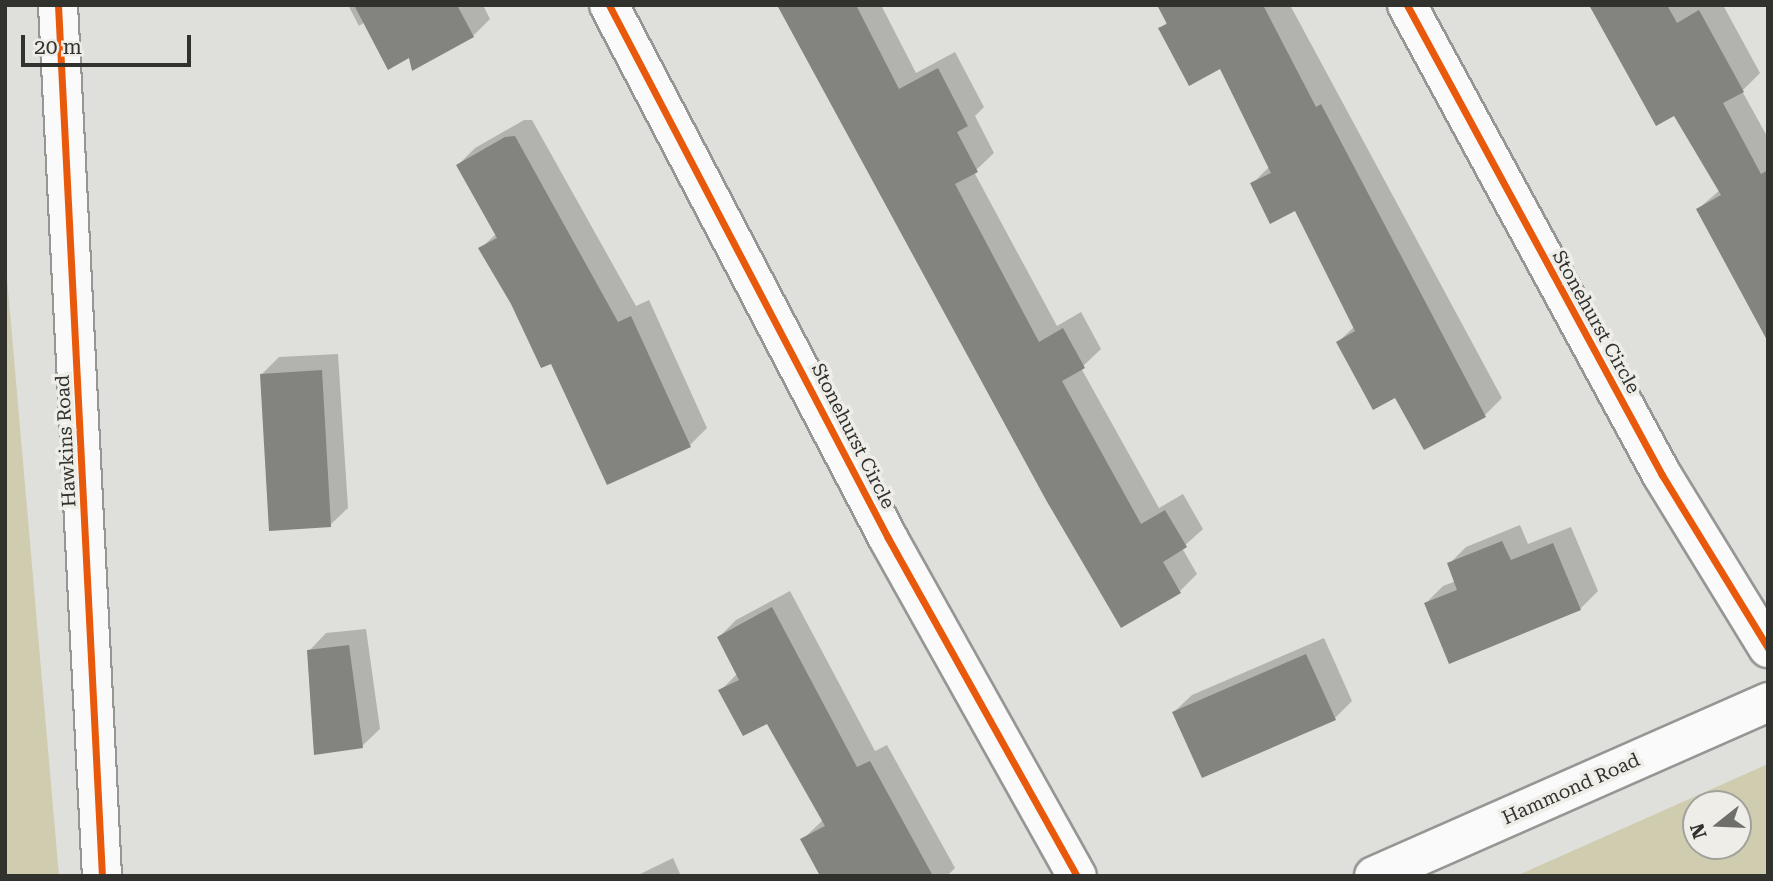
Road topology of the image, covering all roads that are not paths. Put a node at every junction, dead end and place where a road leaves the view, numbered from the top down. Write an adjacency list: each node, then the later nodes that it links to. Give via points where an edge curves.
1 (58, 5): 6 (street, Hawkins Road)
2 (609, 5): 7 (street, Stonehurst Circle, via 888,538)
3 (1407, 5): 4 (street, Stonehurst Circle, via 1662,475)
4 (1768, 648)
5 (1768, 702): 8 (street, Hammond Road)
6 (102, 876)
7 (1077, 876)
8 (1374, 876)

